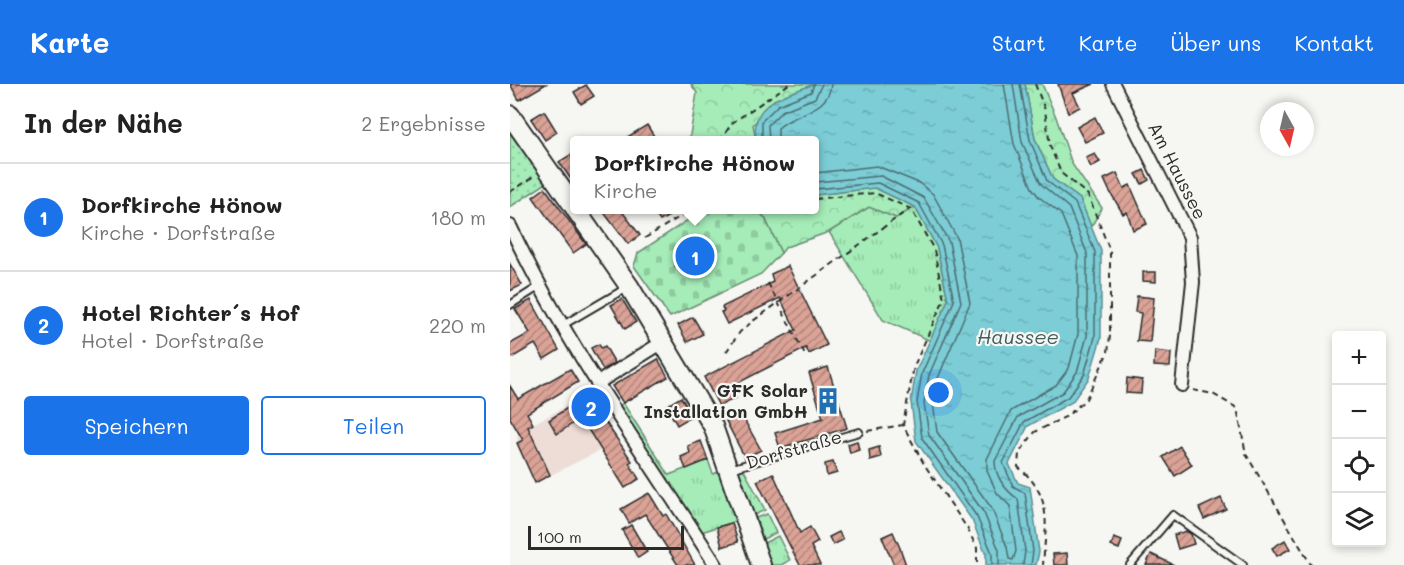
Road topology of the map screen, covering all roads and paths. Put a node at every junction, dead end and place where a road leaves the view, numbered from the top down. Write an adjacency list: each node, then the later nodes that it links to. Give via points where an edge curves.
1 (789, 84): 5 (path, via 732,123)
2 (1035, 84): 32 (path, via 1061,173 1088,195 1110,251 1108,352 1086,399 1067,416 1035,432 1019,453 1018,467 1035,481 1044,500)
3 (1113, 84): 25 (street, Am Haussee, via 1190,237 1193,282)
4 (510, 115): 6 (main road, Dorfstraße)
5 (723, 136)
6 (548, 168): 7 (path); 9 (main road, Dorfstraße)
7 (510, 192)
8 (819, 199): 10 (path, via 875,193)
9 (570, 201)
10 (909, 208): 18 (path); 26 (path, via 934,250 944,299 914,366)
11 (578, 214): 17 (main road, Dorfstraße)
12 (684, 214): 14 (path)
13 (510, 226): 16 (street)
14 (645, 238)
15 (768, 283): 18 (path)
16 (540, 286): 19 (lane); 20 (street)
17 (628, 286): 20 (lane); 21 (main road, Dorfstraße)
18 (778, 303): 22 (path, via 740,332); 23 (path)
19 (510, 305)
20 (563, 325): 24 (street)
21 (663, 342): 24 (street); 28 (main road, Dorfstraße, via 713,426)
22 (726, 352)
23 (806, 357)
24 (598, 382): 30 (street)
25 (1182, 385): 35 (path, via 1225,399 1237,408 1246,454)
26 (903, 425): 27 (path); 31 (path, via 967,528 977,548)
27 (859, 432): 28 (lane, Dorfstraße)
28 (729, 469): 29 (main road, Dorfstraße)
29 (756, 563)
30 (716, 565)
31 (977, 565)
32 (1042, 565)
33 (1130, 565): 34 (lane, via 1173,515)
34 (1243, 565)
35 (1311, 565)

